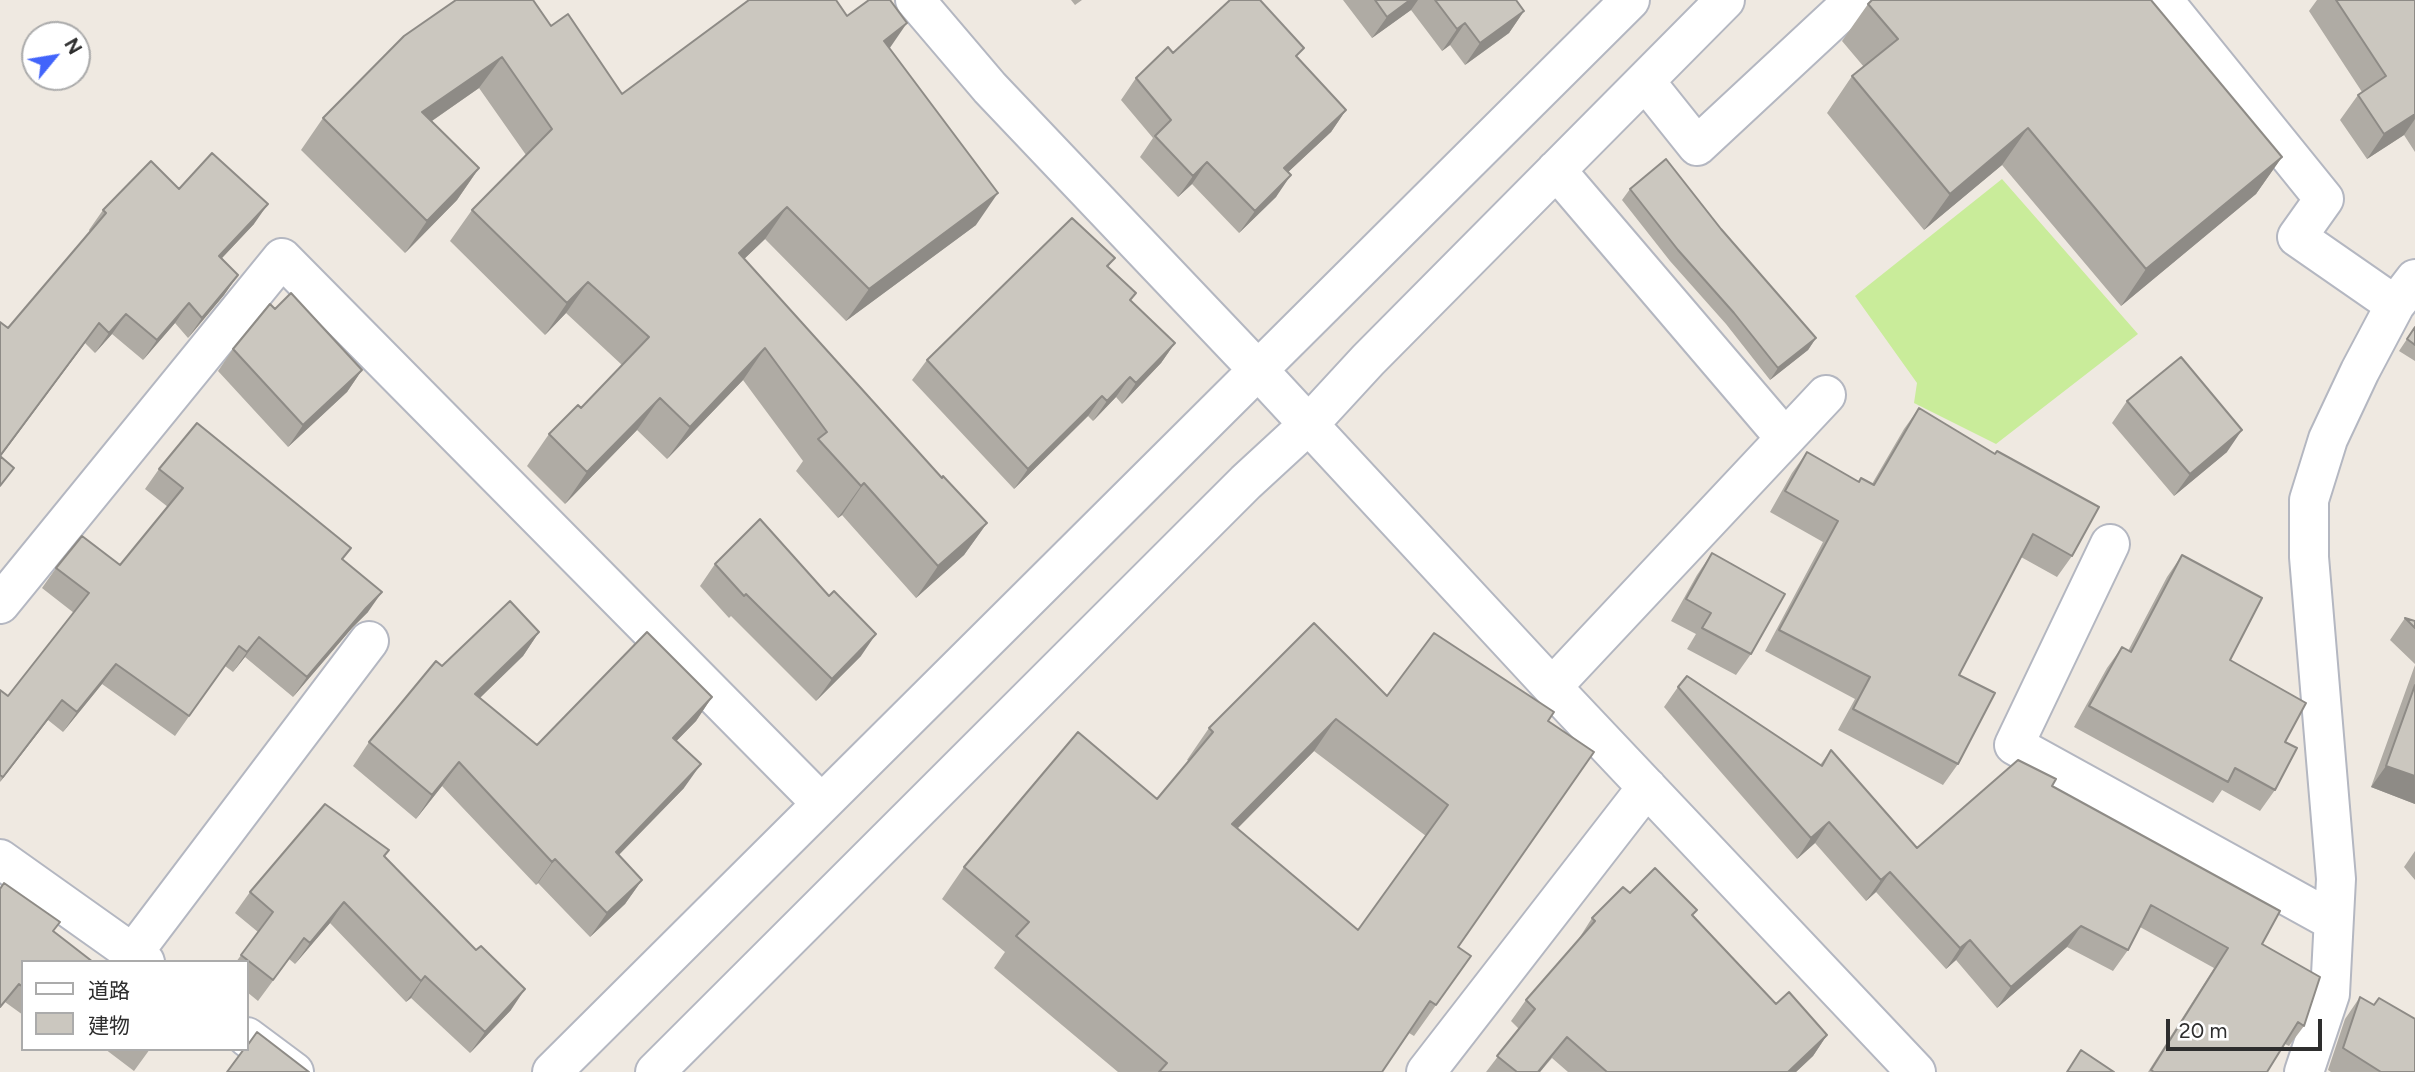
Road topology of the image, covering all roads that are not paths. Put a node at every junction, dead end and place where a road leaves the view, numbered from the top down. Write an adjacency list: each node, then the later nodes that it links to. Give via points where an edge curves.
1 (915, 0): 9 (street, via 990,88)
2 (1630, 0): 9 (street)
3 (1725, 0): 6 (street)
4 (1854, 0): 6 (street, via 1697,146)
5 (2163, 0): 8 (street, via 2324,199 2297,237)
6 (1645, 81): 7 (street)
7 (1556, 170): 11 (street); 12 (street)
8 (2405, 292): 20 (street, via 2328,439 2309,500 2309,557 2336,878)
9 (1259, 371): 11 (street); 18 (street)
10 (1826, 395): 12 (street)
11 (1309, 424): 16 (street); 25 (street)
12 (1785, 438): 16 (street)
13 (2110, 544): 20 (street, via 2014,745)
14 (0, 604): 18 (street, via 282,258)
15 (369, 641): 21 (street)
16 (1552, 687): 17 (street)
17 (1647, 787): 26 (street); 27 (street)
18 (821, 803): 24 (street)
19 (0, 859): 21 (street)
20 (2333, 921): 28 (street, via 2330,995)
21 (139, 957)
22 (248, 1038): 23 (street)
23 (294, 1072)
24 (552, 1072)
25 (655, 1072)
26 (1426, 1072)
27 (1916, 1072)
28 (2304, 1072)

